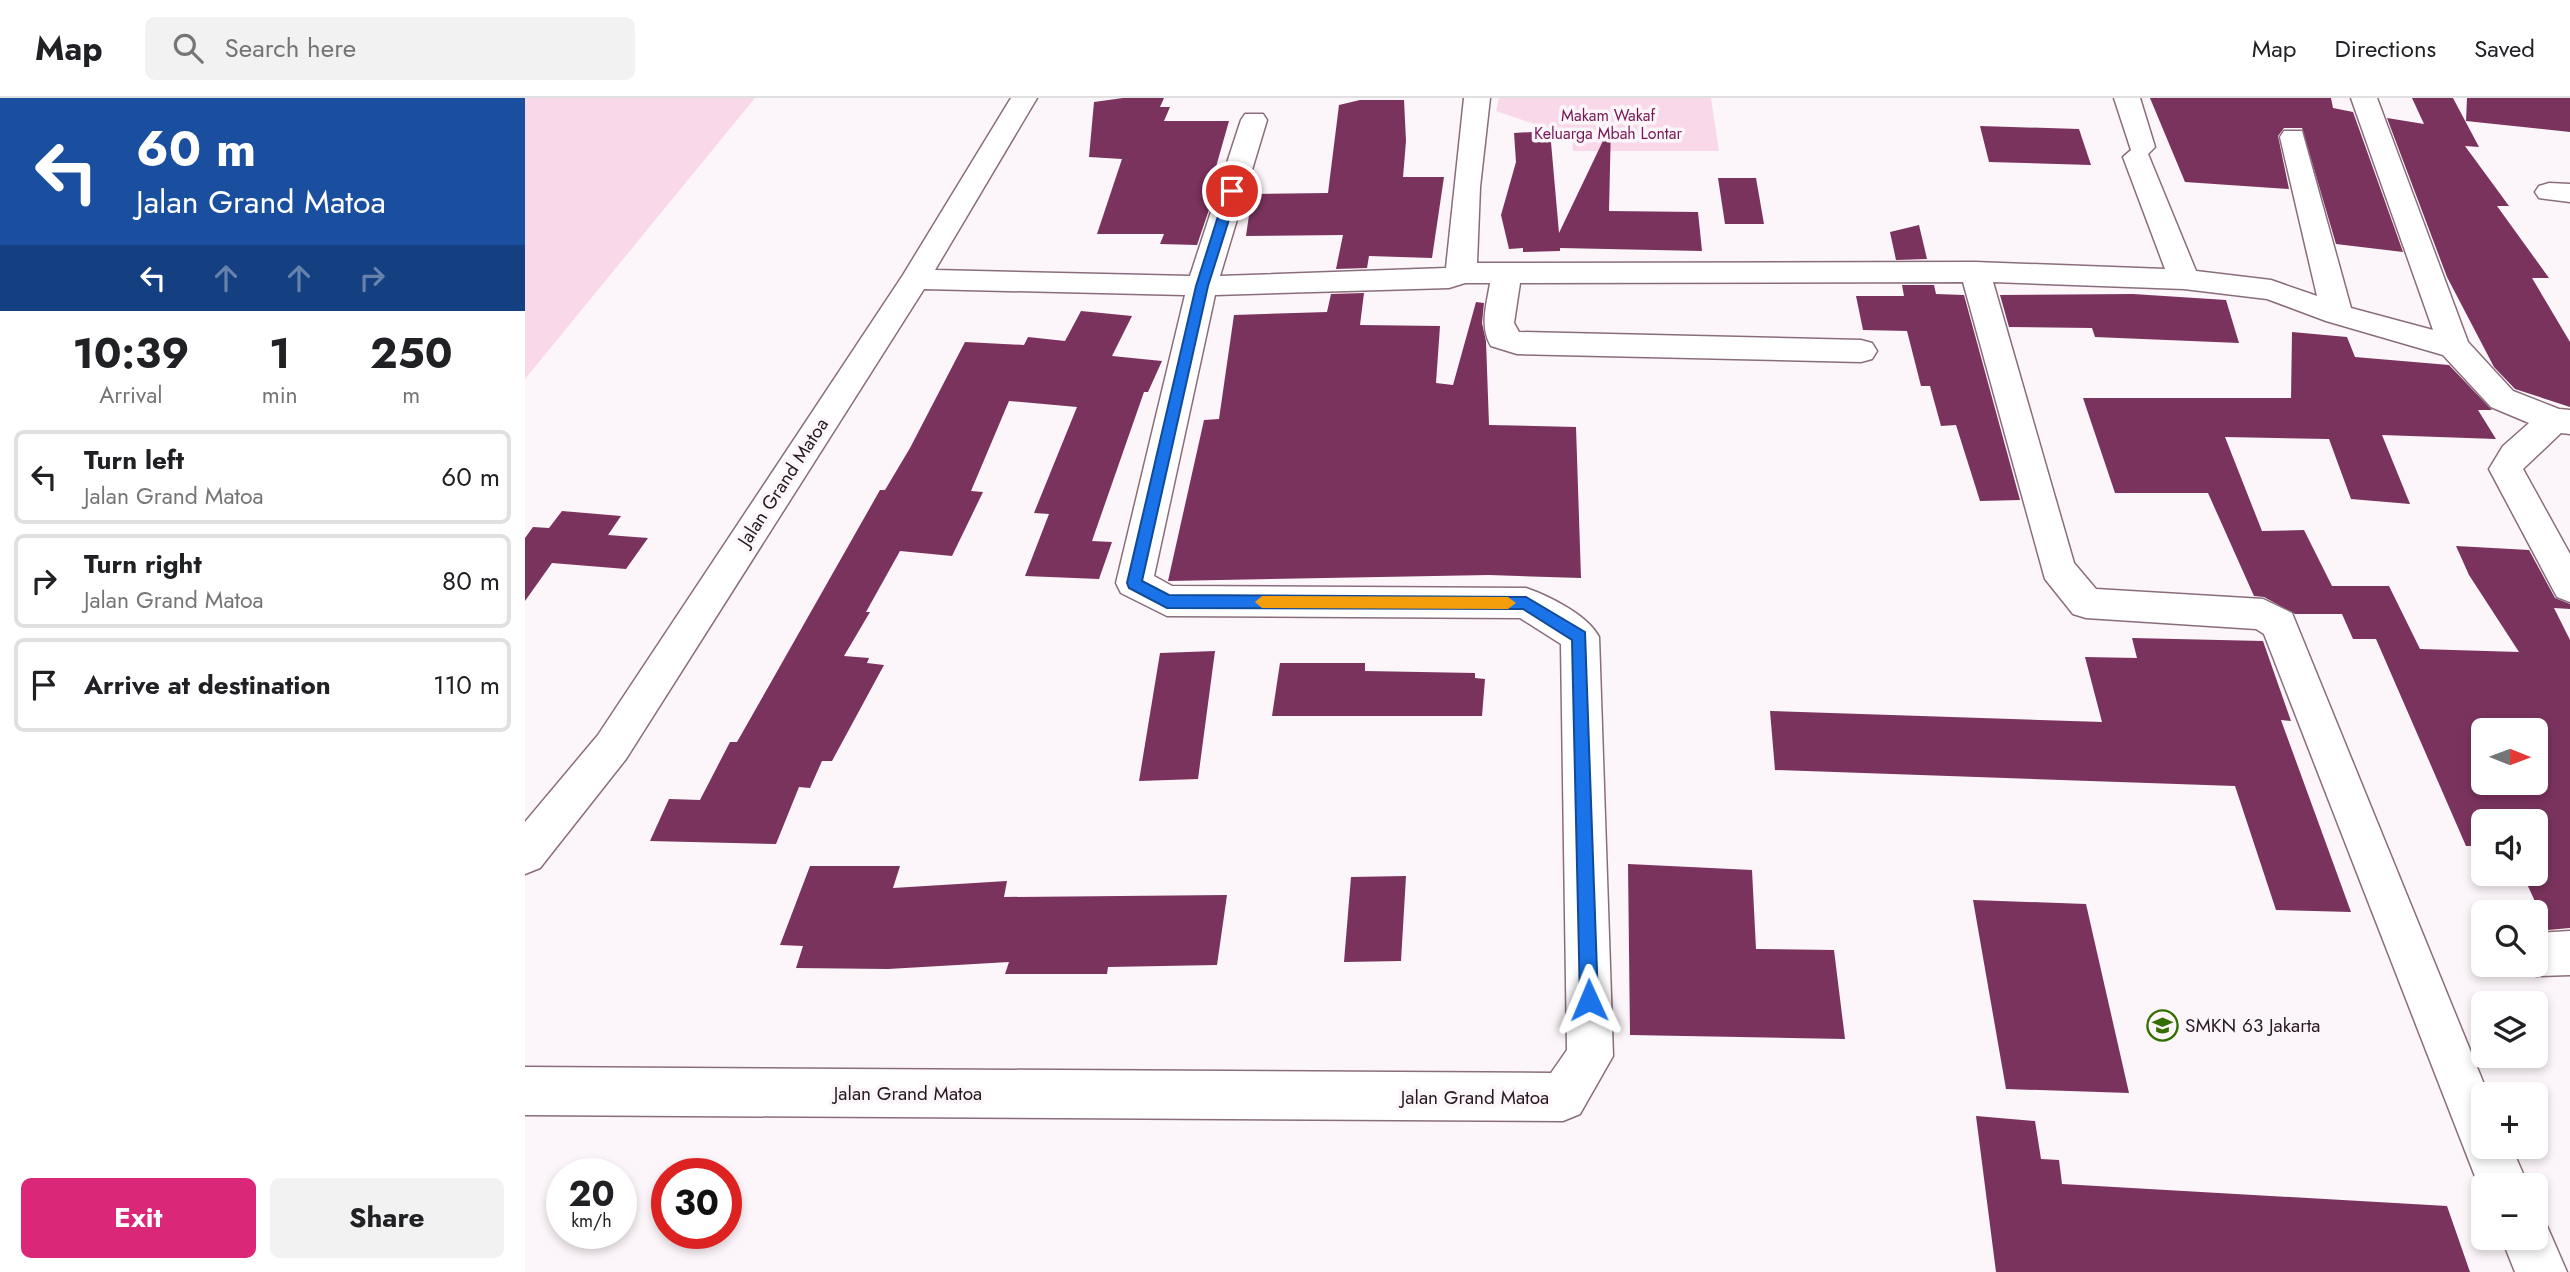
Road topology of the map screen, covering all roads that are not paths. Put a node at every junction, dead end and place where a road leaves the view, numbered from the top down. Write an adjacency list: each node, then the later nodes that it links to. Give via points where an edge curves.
1 (1024, 98): 10 (street, Jalan Grand Matoa)
2 (1477, 98): 9 (street)
3 (2127, 98): 11 (street, via 2140,152)
4 (2364, 98): 14 (street)
5 (1254, 120): 12 (street, Jalan Grand Matoa)
6 (2293, 137): 13 (street)
7 (1506, 272): 8 (street); 9 (street); 15 (street, via 1499,323 1502,338 1517,343)
8 (1975, 272): 11 (street); 22 (street, via 2057,569 2086,603 2263,614 2279,624)
9 (1462, 273): 12 (street, via 1449,278)
10 (915, 279): 12 (street); 18 (street, Jalan Grand Matoa, via 612,747)
11 (2184, 279): 13 (street, via 2271,290)
12 (1202, 286): 21 (street, Jalan Grand Matoa, via 1134,583 1167,601 1526,603 1580,637 1590,1056 1563,1097)
13 (2337, 314): 14 (street)
14 (2454, 346): 16 (street, via 2502,399)
15 (1861, 351)
16 (2562, 421): 17 (street, via 2526,445 2506,469)
17 (2570, 587)
18 (525, 854)
19 (2570, 953): 20 (street)
20 (2548, 954)
21 (525, 1091)
22 (2471, 1110)
23 (2532, 1250): 24 (street)
24 (2542, 1272)

